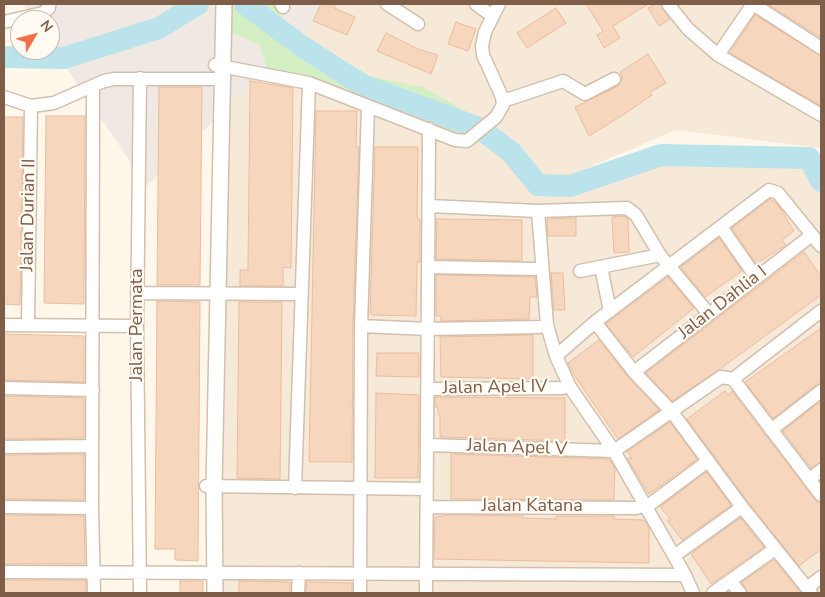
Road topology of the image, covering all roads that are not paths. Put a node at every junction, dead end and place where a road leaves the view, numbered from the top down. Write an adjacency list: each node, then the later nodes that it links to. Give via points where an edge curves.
1 (49, 4): 10 (street, via 43,13)
2 (216, 4): 12 (street)
3 (224, 4): 12 (street)
4 (387, 4): 11 (street)
5 (476, 4): 9 (street)
6 (500, 4): 9 (street)
7 (668, 4): 14 (street, via 688,29)
8 (753, 4): 13 (street); 14 (street)
9 (492, 16): 21 (street, via 485,32 483,55)
10 (4, 22)
11 (418, 24)
12 (219, 29): 15 (street)
13 (821, 48)
14 (718, 55): 24 (street)
15 (220, 72): 16 (street); 18 (street); 39 (street)
16 (140, 78): 19 (street, via 114,79); 38 (street, Jalan Permata)
17 (614, 79): 21 (street, via 585,94 563,81)
18 (309, 83): 23 (street); 40 (street)
19 (93, 86): 22 (street, via 54,103); 47 (street)
20 (4, 97): 22 (street)
21 (503, 101): 25 (street, via 496,117 467,141)
22 (32, 106): 46 (street, Jalan Durian II)
23 (368, 107): 25 (street); 49 (street)
24 (821, 115)
25 (429, 129): 26 (street)
26 (429, 206): 27 (street); 33 (street)
27 (538, 211): 31 (street, via 627,208 636,215); 52 (street, via 547,325)
28 (721, 227): 29 (street, via 772,190); 32 (street); 37 (street)
29 (812, 235): 30 (street); 37 (street, Jalan Dahlia I)
30 (821, 246)
31 (660, 255): 32 (street); 34 (street)
32 (670, 266): 41 (street); 43 (street)
33 (428, 267): 35 (street); 51 (street)
34 (601, 267): 36 (street); 41 (street)
35 (535, 269)
36 (580, 271)
37 (756, 277): 43 (street, Jalan Dahlia I)
38 (137, 293): 39 (street); 48 (street, Jalan Permata)
39 (215, 294): 40 (street); 69 (street)
40 (302, 294): 70 (street)
41 (610, 311): 44 (street)
42 (821, 312): 54 (street)
43 (709, 314): 53 (street, Jalan Dahlia I)
44 (595, 322): 52 (street); 53 (street)
45 (4, 325): 46 (street)
46 (28, 325): 47 (street)
47 (93, 325): 48 (street); 58 (street)
48 (137, 326): 83 (street, Jalan Permata)
49 (362, 326): 51 (street); 71 (street)
50 (540, 327): 51 (street)
51 (428, 329): 57 (street)
52 (556, 356): 65 (street, via 570,387)
53 (634, 372): 60 (street)
54 (733, 379): 60 (street, via 721,377); 61 (street)
55 (4, 388): 58 (street)
56 (563, 388): 57 (street, Jalan Apel IV)
57 (427, 389): 62 (street)
58 (93, 390): 63 (street)
59 (821, 391): 61 (street)
60 (672, 412): 65 (street); 66 (street)
61 (771, 430): 68 (street)
62 (427, 445): 65 (street, Jalan Apel V); 72 (street)
63 (92, 446): 64 (street); 77 (street)
64 (4, 447)
65 (611, 451): 78 (street)
66 (708, 461): 76 (street); 78 (street)
67 (821, 470): 68 (street)
68 (809, 480): 73 (street)
69 (210, 486): 70 (street); 84 (street)
70 (295, 488): 71 (street)
71 (360, 489): 72 (street); 86 (street)
72 (427, 490): 75 (street)
73 (821, 496)
74 (4, 507): 77 (street)
75 (427, 507): 78 (street, Jalan Katana); 87 (street)
76 (742, 507): 79 (street); 80 (street)
77 (92, 508): 82 (street)
78 (641, 508): 80 (street)
79 (775, 548): 90 (street); 91 (street)
80 (674, 556): 88 (street)
81 (4, 572): 82 (street)
82 (94, 572): 83 (street); 92 (street)
83 (140, 572): 84 (street); 93 (street, Jalan Permata)
84 (210, 572): 85 (street); 94 (street); 95 (street)
85 (298, 573): 86 (street); 96 (street)
86 (360, 574): 87 (street); 97 (street)
87 (426, 575): 88 (street); 98 (street)
88 (685, 575): 99 (street)
89 (821, 577): 91 (street)
90 (731, 582): 100 (street); 101 (street)
91 (809, 590)
92 (94, 593)
93 (140, 593)
94 (206, 593)
95 (215, 593)
96 (298, 593)
97 (360, 593)
98 (426, 593)
99 (693, 593)
100 (713, 593)
101 (740, 593)

